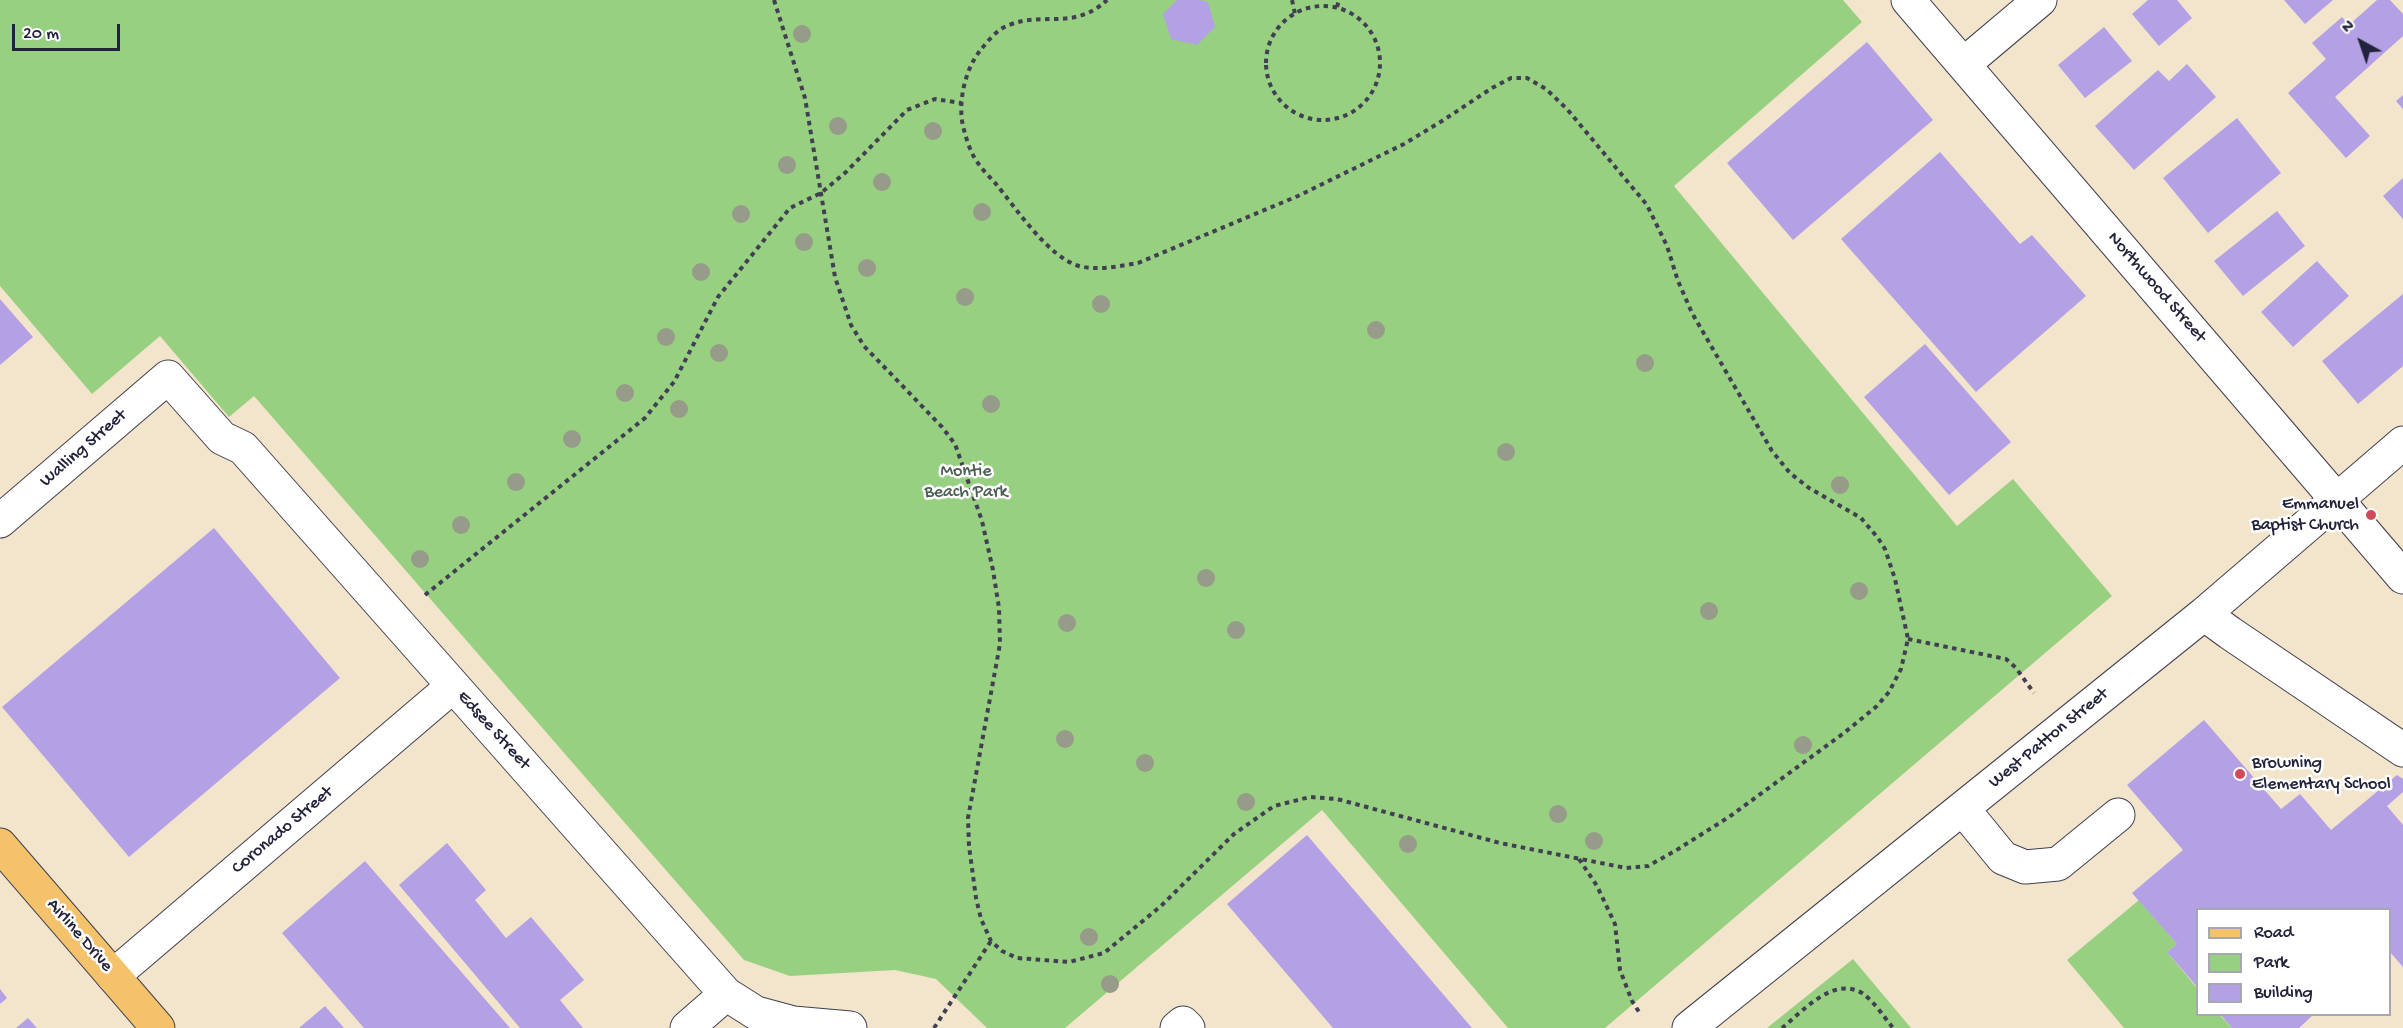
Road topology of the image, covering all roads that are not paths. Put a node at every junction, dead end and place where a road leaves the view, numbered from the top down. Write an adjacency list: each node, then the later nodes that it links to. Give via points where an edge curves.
1 (1908, 0): 3 (street, Northwood Street)
2 (2040, 0): 3 (street)
3 (1964, 64): 6 (street, Northwood Street)
4 (168, 377): 7 (street, Walling Street); 10 (street, Edsee Street, via 222,438 243,448)
5 (2403, 443): 6 (street, West Patton Street)
6 (2337, 500): 8 (street, Northwood Street); 9 (street, West Patton Street)
7 (0, 521)
8 (2403, 577)
9 (2205, 614): 11 (street); 12 (street, West Patton Street)
10 (453, 686): 15 (street, Coronado Street); 16 (street, Edsee Street)
11 (2403, 750)
12 (1963, 809): 13 (street, via 2003,858 2025,867 2058,864); 22 (street, West Patton Street)
13 (2118, 815)
14 (0, 844): 15 (main road, Airline Drive)
15 (113, 976): 17 (main road, Airline Drive)
16 (726, 994): 18 (street); 19 (street, Edsee Street, via 756,1013 793,1023)
17 (158, 1028)
18 (687, 1028)
19 (849, 1028)
20 (1177, 1028): 21 (street, via 1183,1023)
21 (1188, 1028)
22 (1689, 1028)

